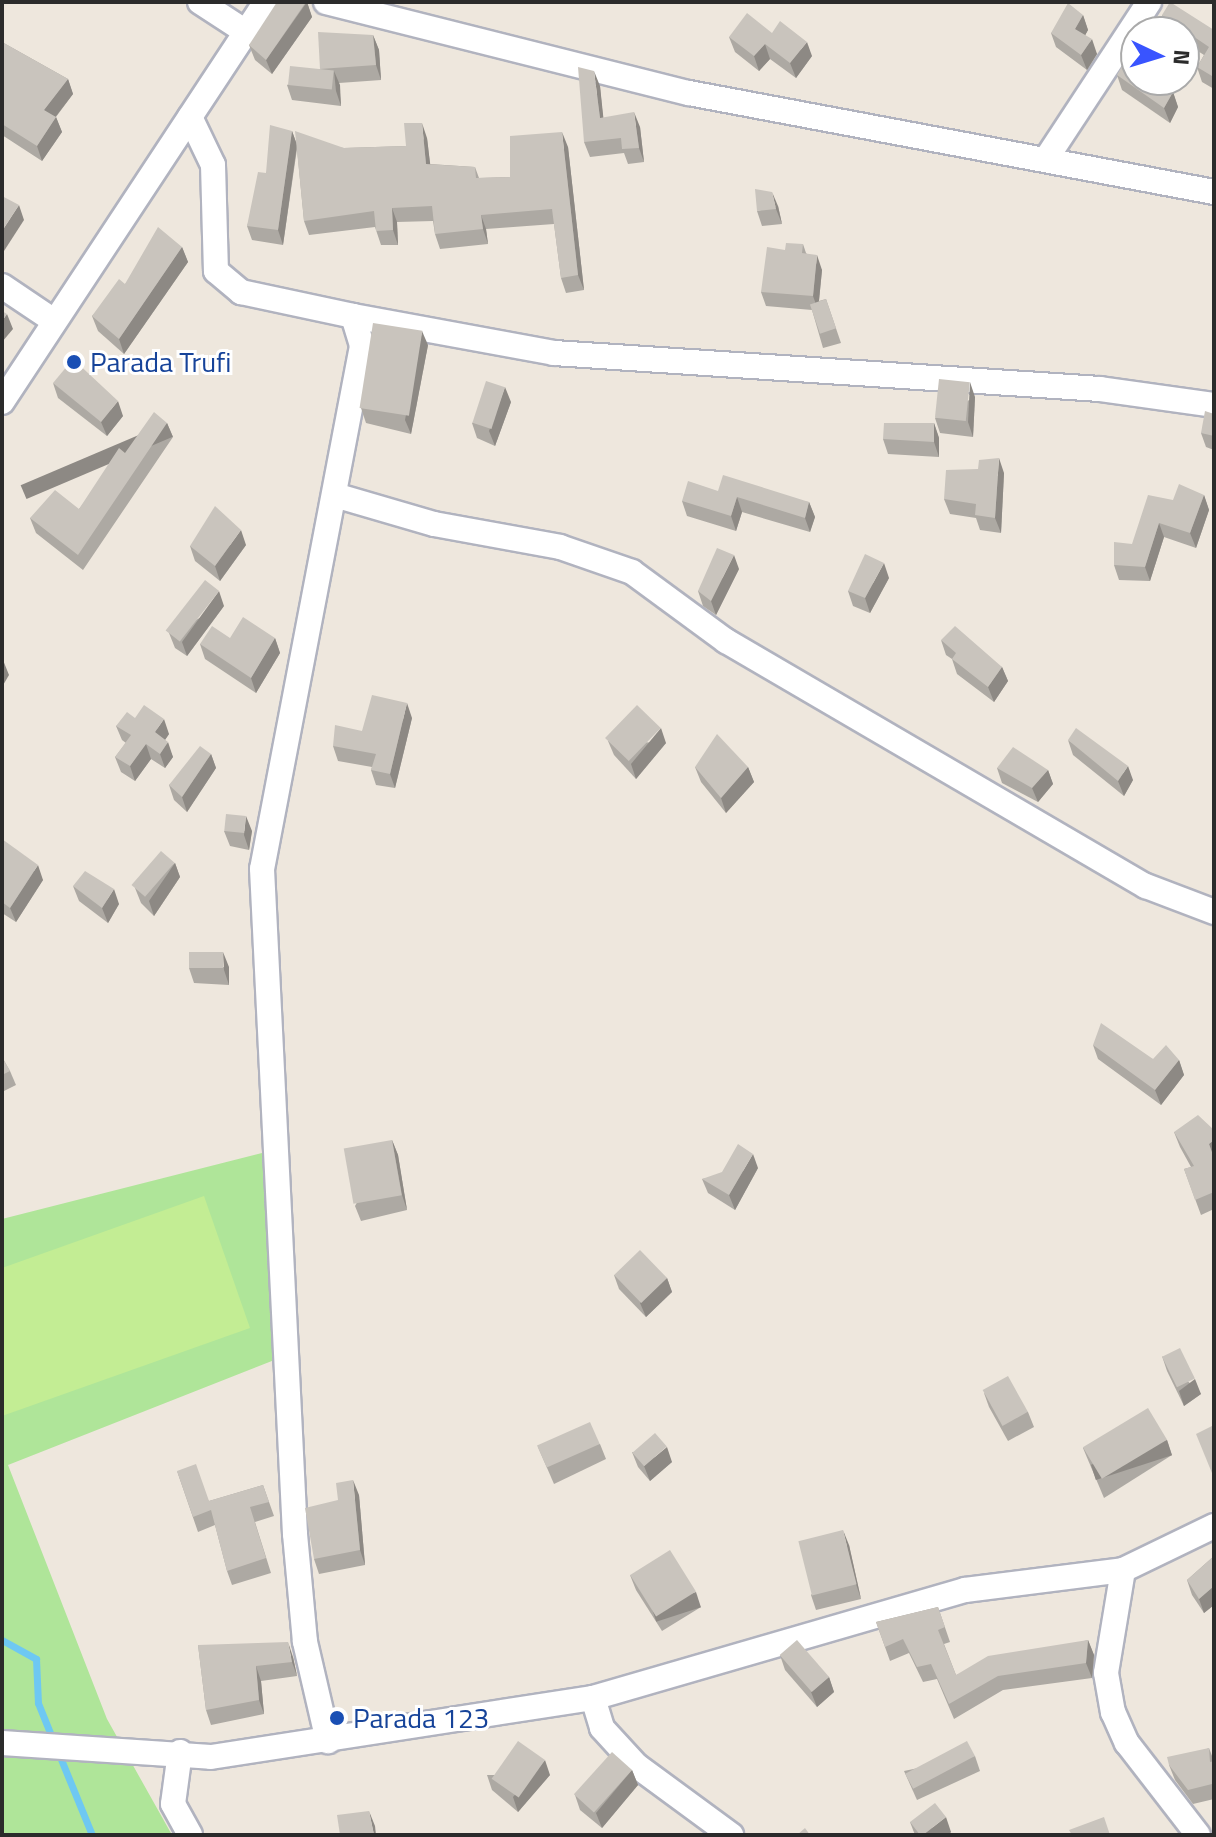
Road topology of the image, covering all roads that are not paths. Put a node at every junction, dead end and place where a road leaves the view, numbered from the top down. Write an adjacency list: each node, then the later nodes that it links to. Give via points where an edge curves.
1 (200, 2): 5 (street)
2 (266, 2): 5 (street)
3 (326, 2): 7 (street, via 689,93)
4 (1149, 2): 7 (street)
5 (246, 32): 6 (street)
6 (190, 117): 10 (street, via 213,165 216,271 241,292); 11 (street)
7 (1048, 156): 8 (street)
8 (1214, 192)
9 (2, 286): 11 (street)
10 (353, 316): 13 (street, via 554,353 1100,389); 14 (street, via 362,346)
11 (54, 321): 12 (street)
12 (2, 402)
13 (1214, 405)
14 (338, 496): 15 (street, via 434,524 560,547 632,572 726,641 1146,886); 19 (street, via 262,869 295,1534 305,1642)
15 (1214, 912)
16 (1214, 1526): 17 (street)
17 (1123, 1570): 18 (street, via 965,1590); 24 (street, via 1106,1673 1113,1712 1127,1743)
18 (593, 1698): 19 (street); 23 (street, via 602,1728 637,1766)
19 (328, 1741): 21 (street, via 211,1757)
20 (9, 1744): 21 (street)
21 (180, 1752): 22 (street, via 173,1804)
22 (190, 1835)
23 (731, 1835)
24 (1198, 1835)

